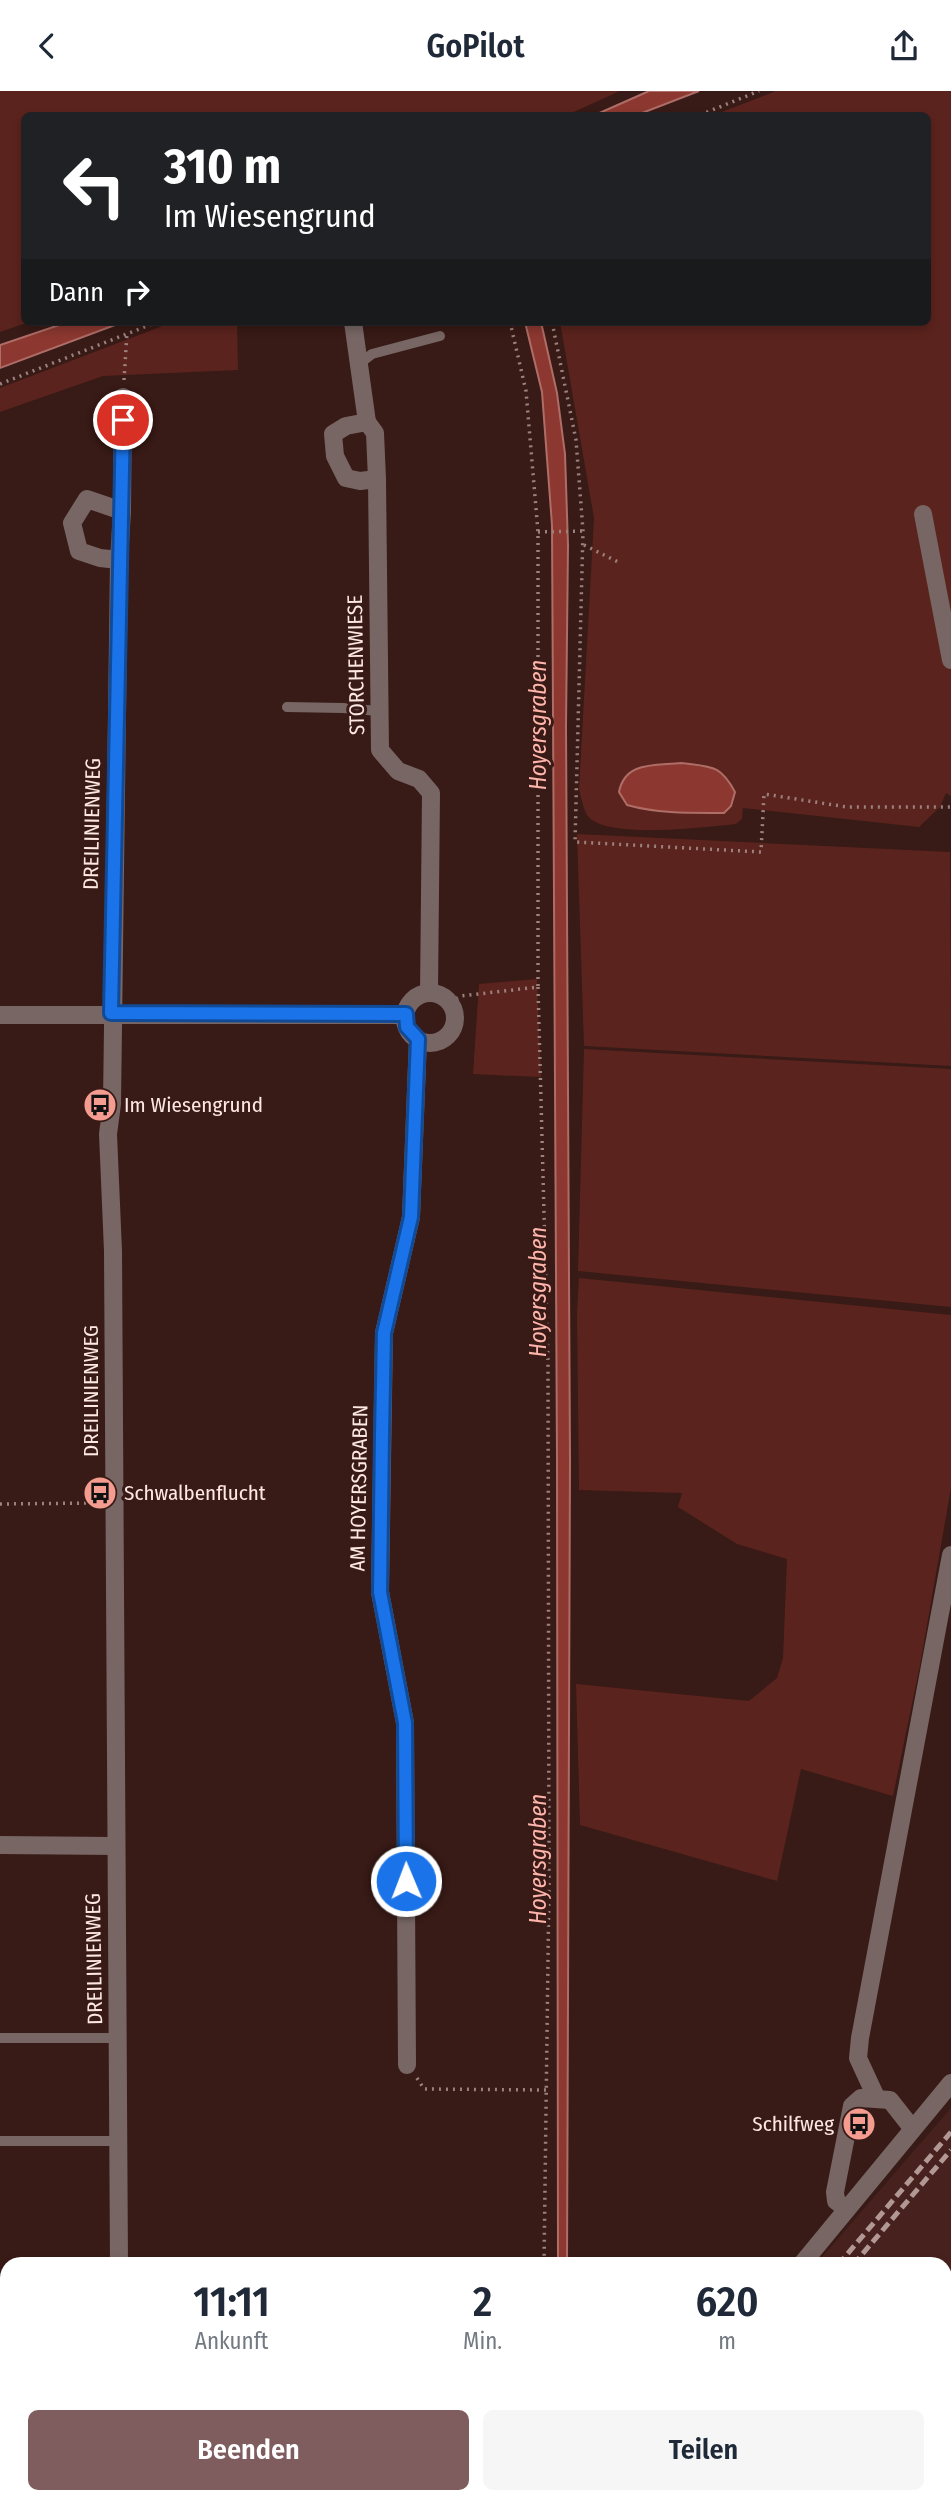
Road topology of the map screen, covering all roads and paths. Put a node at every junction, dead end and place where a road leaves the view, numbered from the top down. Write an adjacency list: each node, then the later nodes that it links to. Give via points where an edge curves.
1 (759, 91): 2 (path)
2 (707, 112)
3 (146, 326): 7 (path)
4 (354, 326): 9 (street, STORCHENWIESE)
5 (511, 326): 17 (path, via 526,391)
6 (553, 326): 16 (path, via 576,440)
7 (127, 333): 10 (path); 11 (path)
8 (440, 336): 9 (lane, via 372,354)
9 (359, 364): 12 (street, STORCHENWIESE)
10 (0, 384)
11 (123, 397): 14 (street, DREILINIENWEG)
12 (367, 422): 13 (street, STORCHENWIESE, via 375,433); 13 (street, via 333,434 335,456 346,478)
13 (377, 479): 23 (street, STORCHENWIESE)
14 (122, 511): 19 (street, DREILINIENWEG); 19 (street, via 87,499 72,523 79,551)
15 (923, 514): 21 (street)
16 (583, 531): 17 (path); 18 (path)
17 (538, 532): 25 (path)
18 (584, 545): 20 (path); 24 (path, via 575,842 761,852 764,794 847,807)
19 (119, 561): 28 (street, DREILINIENWEG)
20 (618, 562)
21 (951, 660)
22 (287, 708): 23 (lane)
23 (379, 711): 26 (street, STORCHENWIESE, via 380,750 398,771 419,779 431,793)
24 (951, 807)
25 (538, 987): 27 (path, via 461,996); 41 (path, via 548,1364)
26 (429, 993): 27 (street); 29 (street, via 411,1002)
27 (450, 1002): 31 (street, via 455,1016 449,1034 432,1043)
28 (111, 1013): 29 (street); 30 (street); 32 (street, DREILINIENWEG)
29 (406, 1014): 31 (street, via 407,1027)
30 (0, 1015)
31 (418, 1039): 39 (street, AM HOYERSGRABEN, via 411,1217 384,1333 380,1592 405,1723)
32 (113, 1503): 33 (path); 36 (street, DREILINIENWEG)
33 (0, 1504)
34 (951, 1555): 42 (street, via 860,2038 858,2058)
35 (0, 1845): 36 (street)
36 (115, 1846): 38 (street, DREILINIENWEG)
37 (0, 2038): 38 (lane)
38 (118, 2038): 45 (street, DREILINIENWEG)
39 (407, 2065): 41 (path, via 424,2089)
40 (951, 2083): 43 (street)
41 (546, 2090): 48 (path)
42 (876, 2098): 43 (street, via 890,2100); 46 (street, via 861,2098 852,2106 835,2192 836,2201)
43 (912, 2128): 46 (street)
44 (0, 2141): 45 (lane)
45 (119, 2141): 47 (street, DREILINIENWEG)
46 (847, 2209): 49 (street)
47 (119, 2257)
48 (544, 2257)
49 (808, 2257)

